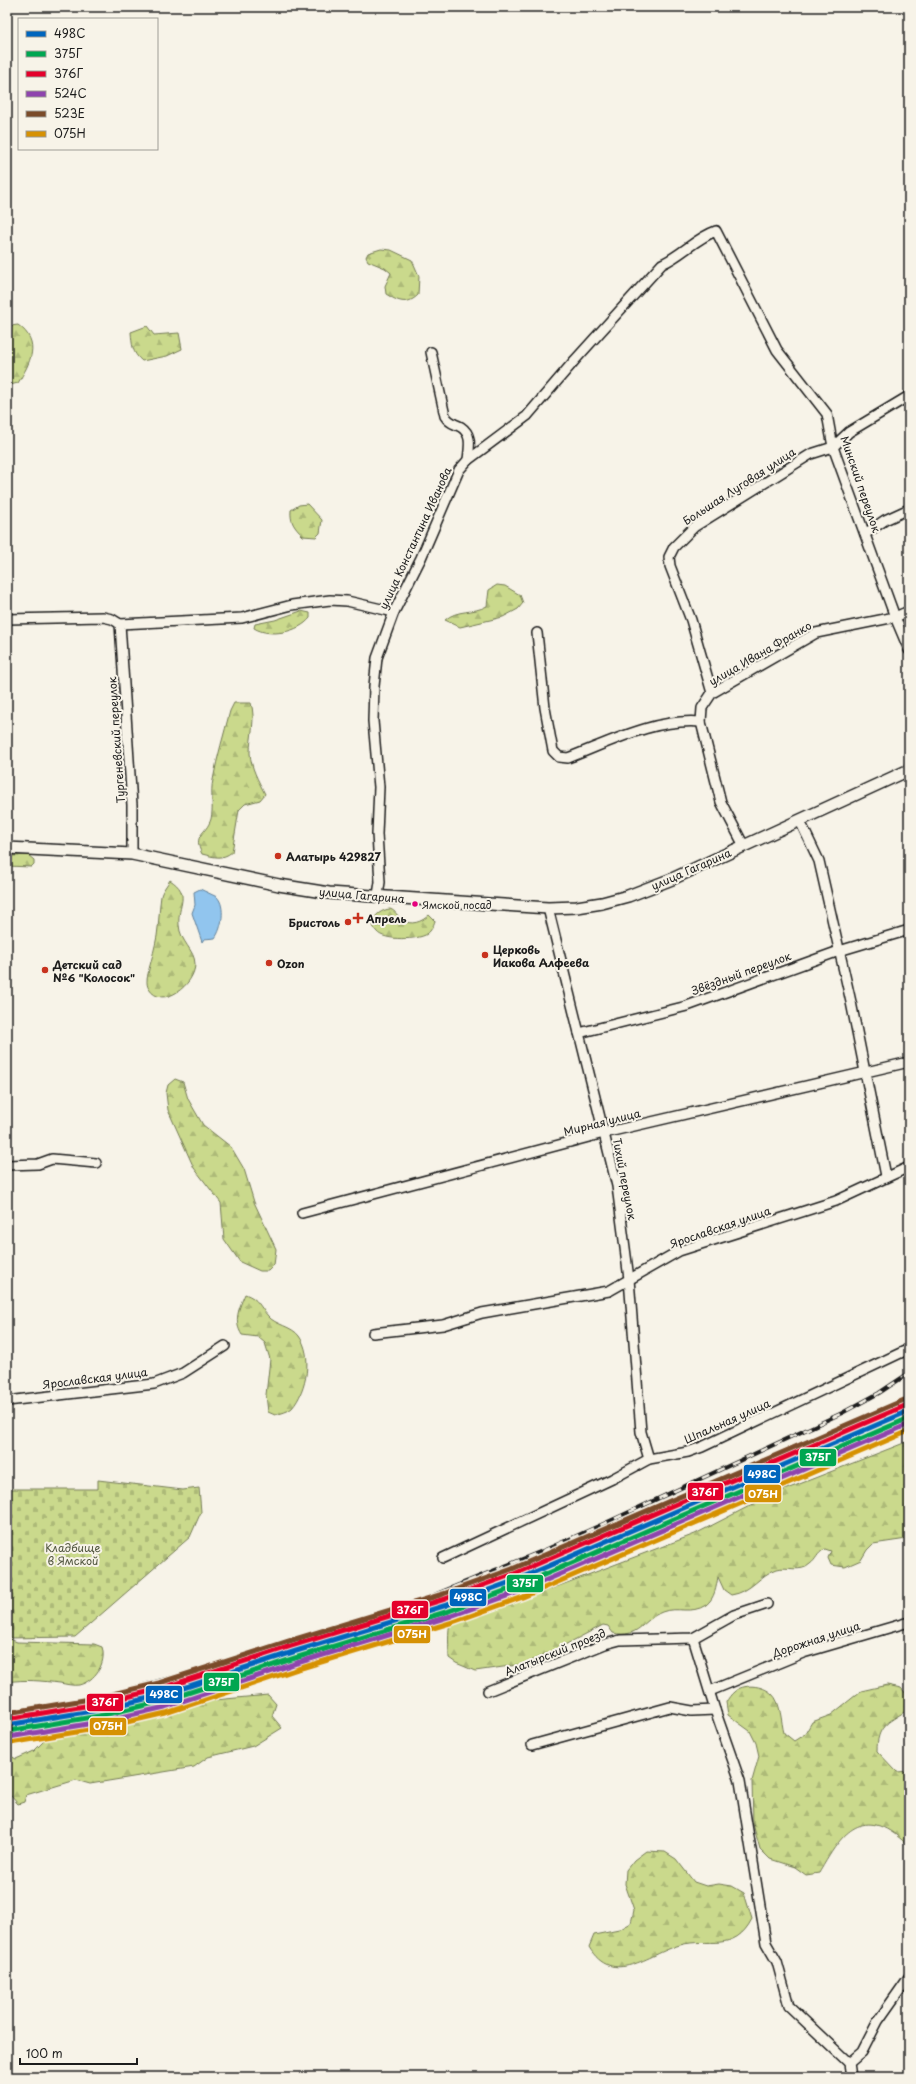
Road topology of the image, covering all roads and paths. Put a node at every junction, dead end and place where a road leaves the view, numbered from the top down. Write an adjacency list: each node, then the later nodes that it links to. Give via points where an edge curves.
1 (716, 231): 4 (street, Минский переулок, via 777,350 828,414); 5 (street, улица Константина Иванова, via 705,235 676,258 662,264 527,416)
2 (431, 352): 5 (street, via 445,416 450,423 467,433 470,442)
3 (909, 396): 4 (street, Большая Луговая улица, via 849,432)
4 (833, 447): 7 (street, Минский переулок); 15 (street, Большая Луговая улица, via 811,454 694,527 674,547 669,557)
5 (468, 460): 9 (street, улица Константина Иванова, via 452,484 421,558)
6 (909, 509): 7 (street, via 885,520)
7 (865, 534): 10 (street, Минский переулок)
8 (909, 611): 10 (street, улица Ивана Франко)
9 (394, 612): 12 (street, via 348,601 318,600 242,618); 22 (street, улица Константина Иванова, via 377,658 374,686 373,721 379,787)
10 (895, 617): 14 (street, Минский переулок); 15 (street, улица Ивана Франко, via 816,633)
11 (7, 619): 12 (street, via 103,618 112,619)
12 (120, 624): 21 (street, Тургеневский переулок, via 131,783)
13 (537, 633): 16 (street, via 545,708 554,751 559,757 568,758 657,725 681,720)
14 (909, 650)
15 (712, 693): 16 (street, улица Ивана Франко, via 702,708)
16 (701, 722): 19 (street, via 721,802)
17 (909, 770): 18 (main road, улица Гагарина)
18 (800, 821): 19 (main road, улица Гагарина); 25 (street, via 819,861)
19 (744, 846): 23 (main road, улица Гагарина, via 628,896 577,908)
20 (7, 848): 21 (main road, улица Гагарина)
21 (132, 854): 22 (main road, улица Гагарина, via 329,894 372,897)
22 (378, 895): 23 (main road, улица Гагарина, via 401,899)
23 (548, 908): 26 (street, Тихий переулок)
24 (909, 930): 25 (street, Звёздный переулок)
25 (839, 951): 26 (street, Звёздный переулок, via 686,1006); 28 (street)
26 (579, 1033): 29 (street, Тихий переулок)
27 (909, 1062): 28 (street, Мирная улица)
28 (864, 1073): 29 (street, Мирная улица); 33 (street)
29 (604, 1133): 34 (street, Мирная улица); 35 (street, Тихий переулок, via 616,1186)
30 (96, 1163): 31 (street, via 52,1159 38,1164)
31 (7, 1165)
32 (909, 1166): 33 (street, Ярославская улица)
33 (886, 1176): 35 (street, Ярославская улица, via 836,1201 679,1251)
34 (302, 1212)
35 (629, 1279): 36 (street, Ярославская улица, via 609,1291 482,1313 442,1325); 40 (street, Тихий переулок, via 641,1432)
36 (373, 1333)
37 (225, 1346): 39 (street, Ярославская улица, via 183,1373 154,1384)
38 (909, 1349): 40 (street, Шпальная улица, via 702,1447)
39 (7, 1401)
40 (649, 1460): 41 (street, Шпальная улица)
41 (443, 1558)
42 (767, 1604): 44 (street, Алатырский проезд, via 734,1615)
43 (909, 1622): 46 (street, Дорожная улица, via 803,1653)
44 (694, 1638): 45 (street, Алатырский проезд, via 620,1640); 46 (street)
45 (488, 1691)
46 (710, 1691): 47 (street)
47 (715, 1710): 48 (street, via 692,1711 670,1707); 50 (street, via 740,1781 766,1943 777,1962 789,2006)
48 (532, 1745)
49 (909, 1977): 50 (street, via 878,2021 862,2052)
50 (849, 2063): 51 (street)
51 (851, 2077)

